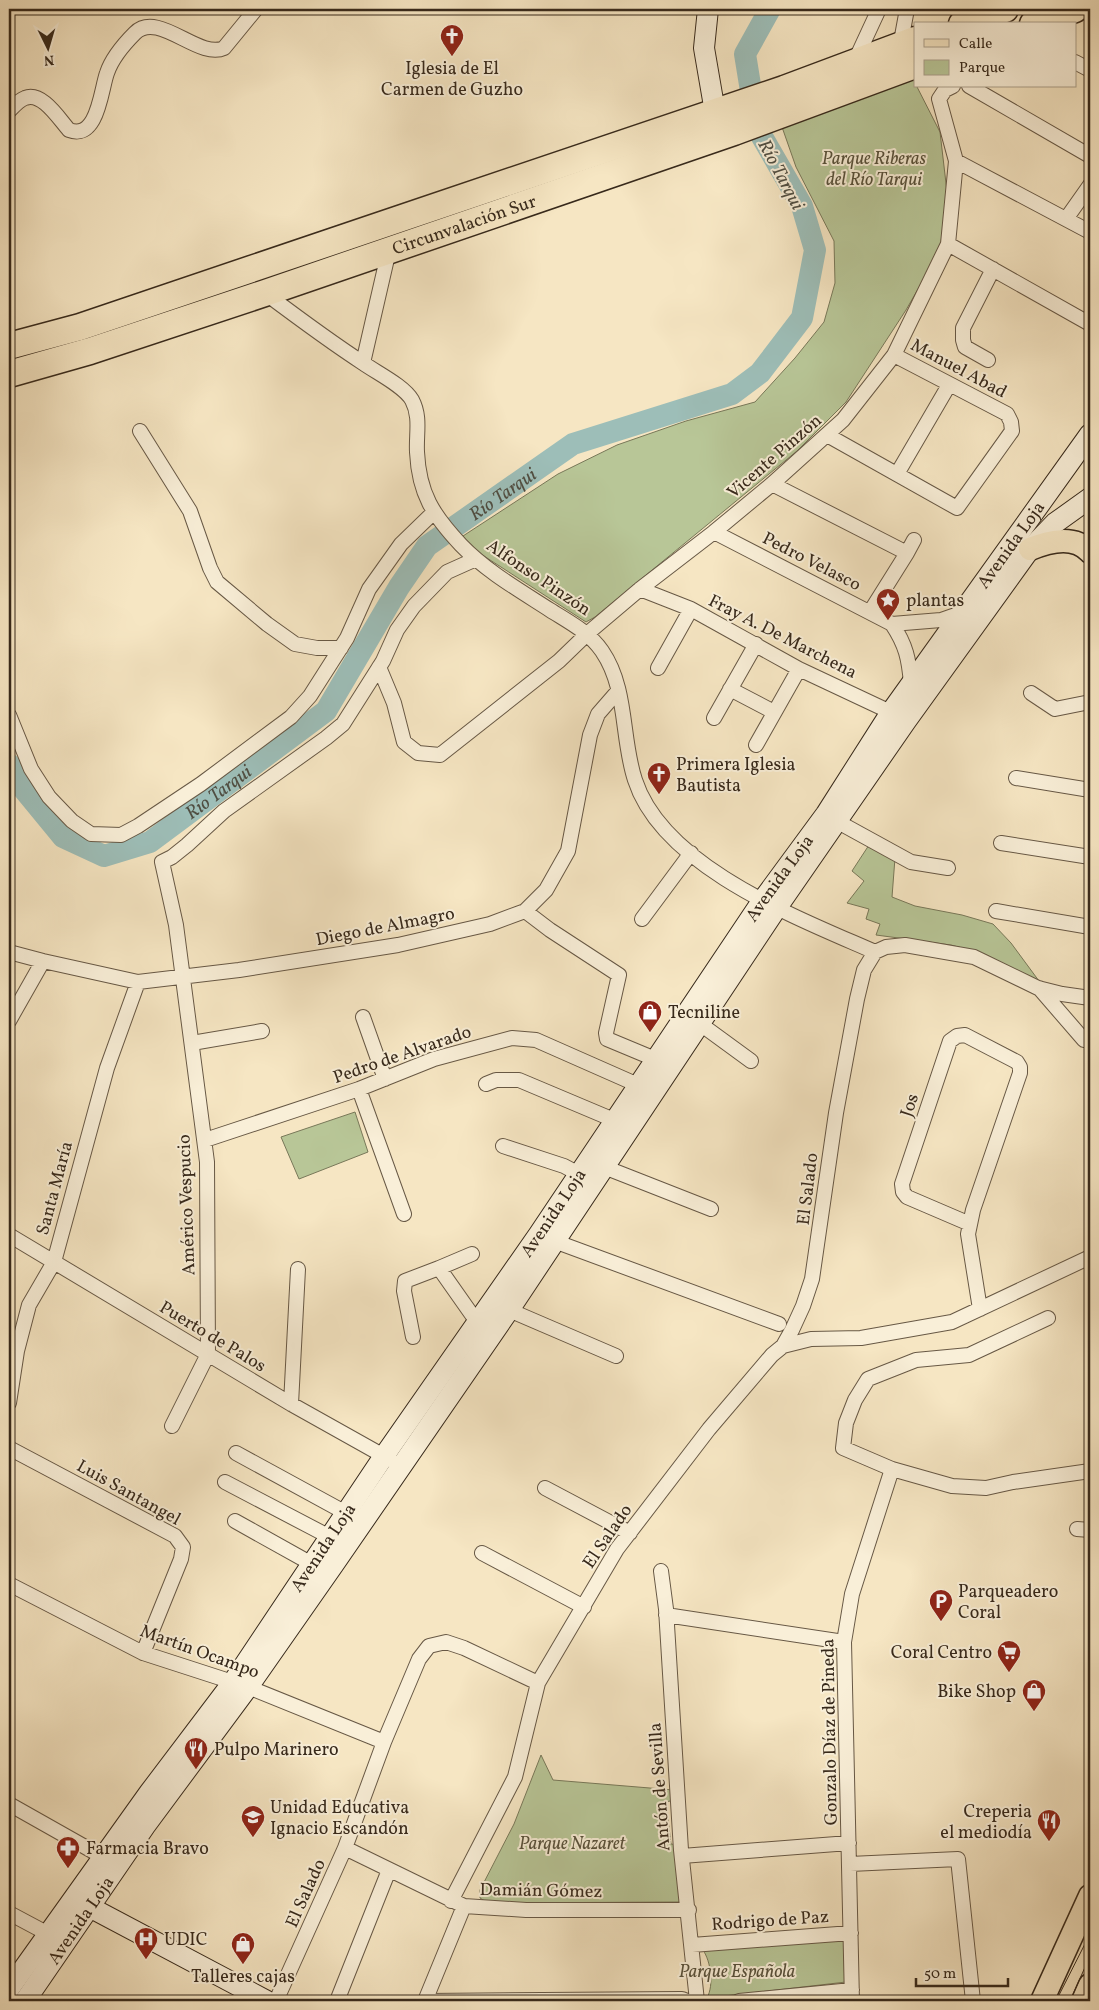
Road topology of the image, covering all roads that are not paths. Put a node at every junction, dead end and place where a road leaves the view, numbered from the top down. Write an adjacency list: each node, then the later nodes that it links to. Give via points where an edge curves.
1 (256, 9): 16 (street, via 220,50 209,50 156,27 143,27 137,31 117,54 107,73 95,116 82,130 69,130 41,100 33,97 22,99)
2 (708, 9): 17 (main road, via 704,48)
3 (879, 9): 11 (street)
4 (907, 9): 9 (street)
5 (1005, 9): 7 (highway)
6 (1075, 9): 8 (highway)
7 (968, 22)
8 (1038, 22)
9 (908, 55): 11 (highway, Circunvalación Sur); 15 (highway, Circunvalación Sur)
10 (1076, 63): 12 (street)
11 (854, 64): 15 (highway, Circunvalación Sur)
12 (1090, 70)
13 (949, 88): 19 (street, Vicente Pinzón, via 939,99)
14 (972, 88): 18 (street)
15 (789, 98): 17 (highway, Circunvalación Sur)
16 (9, 111)
17 (725, 118): 24 (highway, Circunvalación Sur); 28 (highway, Circunvalación Sur, via 80,327)
18 (1090, 156)
19 (956, 161): 21 (street); 23 (street, Vicente Pinzón)
20 (1090, 185): 21 (street)
21 (1066, 219): 22 (street)
22 (1090, 232)
23 (948, 244): 25 (street); 29 (street, Vicente Pinzón)
24 (388, 250): 26 (highway, Circunvalación Sur); 31 (street)
25 (993, 269): 27 (street); 30 (street, via 963,328 965,347)
26 (265, 293): 31 (street, Alfonso Pinzón); 32 (highway, Circunvalación Sur, via 90,351)
27 (1090, 324)
28 (9, 346)
29 (894, 355): 33 (street, Manuel Abad); 36 (street, Vicente Pinzón, via 843,420)
30 (988, 360)
31 (363, 363): 40 (street, Alfonso Pinzón, via 411,398 418,413 420,482)
32 (9, 374)
33 (949, 385): 37 (street); 37 (street, Manuel Abad, via 1007,414 1012,432 957,508)
34 (140, 431): 54 (street, via 190,511 217,582 295,644)
35 (1090, 434): 50 (main road, Avenida Loja)
36 (827, 435): 37 (street); 38 (street, Vicente Pinzón)
37 (896, 474)
38 (772, 484): 41 (street, Vicente Pinzón); 45 (street)
39 (1090, 498): 43 (main road, Avenida Loja, via 1055,523)
40 (434, 512): 46 (street, Alfonso Pinzón); 54 (street, via 401,544 370,589)
41 (714, 532): 47 (street, Vicente Pinzón); 49 (street, Pedro Velasco)
42 (914, 540): 45 (street)
43 (1030, 549): 44 (main road, via 1058,541 1075,543); 65 (main road, Avenida Loja)
44 (1090, 552)
45 (907, 553): 49 (street)
46 (476, 559): 52 (street, Alfonso Pinzón); 55 (street, via 447,572 414,606 397,630)
47 (640, 589): 48 (street, Fray A. De Marchena); 52 (street, Vicente Pinzón)
48 (691, 609): 53 (street, Fray A. De Marchena); 56 (street)
49 (870, 612): 51 (street, Pedro Velasco)
50 (961, 613): 51 (street, via 941,620); 58 (main road, Avenida Loja)
51 (892, 624): 58 (street, via 904,643 910,663)
52 (588, 634): 55 (street, Vicente Pinzón, via 559,661 440,755 418,753 404,742 394,703); 60 (street, Alfonso Pinzón, via 606,656)
53 (756, 644): 57 (street, Fray A. De Marchena); 59 (street)
54 (341, 648): 64 (street, via 310,696 291,717 201,784 121,835 91,834 72,821 31,769)
55 (379, 667): 83 (street, Américo Vespucio, via 343,724 224,811 162,862 176,925)
56 (658, 668)
57 (799, 668): 63 (street); 65 (street, Fray A. De Marchena)
58 (911, 684): 65 (main road, Avenida Loja)
59 (730, 689): 63 (street); 66 (street)
60 (618, 691): 72 (street, Alfonso Pinzón, via 632,770 642,797 666,831); 76 (street, Diego de Almagro, via 598,714 590,735 568,851 546,890)
61 (1031, 693): 62 (street, via 1055,709)
62 (1090, 702)
63 (774, 712): 67 (street)
64 (9, 715)
65 (899, 716): 70 (main road, Avenida Loja)
66 (714, 718)
67 (756, 745)
68 (1016, 778): 69 (street)
69 (1090, 790)
70 (831, 818): 74 (street, via 911,862); 75 (main road, Avenida Loja)
71 (1001, 843): 73 (street)
72 (691, 853): 75 (street, Alfonso Pinzón); 78 (street)
73 (1090, 857)
74 (948, 868)
75 (769, 905): 81 (street, Alfonso Pinzón); 89 (main road, Avenida Loja); 93 (main road, Avenida Loja)
76 (525, 911): 83 (street, Diego de Almagro, via 490,924 398,945); 93 (street, via 619,975 607,1039)
77 (996, 911): 79 (street)
78 (642, 919)
79 (1090, 927)
80 (9, 952): 82 (street, Diego de Almagro)
81 (874, 952): 85 (street, via 905,945 968,956); 120 (street, El Salado, via 864,970 857,999 836,1113 812,1280)
82 (43, 961): 84 (street, Diego de Almagro); 88 (street)
83 (182, 976): 84 (street, Diego de Almagro); 92 (street, Américo Vespucio)
84 (138, 982): 111 (street, Santa María, via 107,1068)
85 (1038, 988): 86 (street); 91 (street)
86 (1090, 998)
87 (363, 1017): 95 (street)
88 (9, 1021)
89 (699, 1023): 94 (street); 102 (main road, Avenida Loja)
90 (262, 1031): 92 (street)
91 (1084, 1040)
92 (192, 1042): 100 (street, Américo Vespucio)
93 (655, 1059): 97 (main road, Avenida Loja)
94 (751, 1061)
95 (385, 1079): 97 (street, Pedro de Alvarado, via 434,1059 512,1038 536,1040); 98 (street, Pedro de Alvarado)
96 (486, 1084): 99 (street, via 496,1080 519,1080)
97 (638, 1085): 99 (main road, Avenida Loja)
98 (359, 1089): 100 (street, Pedro de Alvarado); 105 (street)
99 (614, 1120): 103 (main road, Avenida Loja)
100 (205, 1140): 122 (street, Américo Vespucio)
101 (503, 1146): 103 (street)
102 (604, 1167): 104 (street); 108 (main road, Avenida Loja)
103 (579, 1174): 117 (main road, Avenida Loja)
104 (711, 1209)
105 (404, 1214)
106 (970, 1224): 106 (street, Jos, via 1020,1067 1017,1062 966,1035 950,1040 902,1184 907,1197); 114 (street, via 968,1234)
107 (9, 1235): 111 (street, Puerto de Palos)
108 (554, 1240): 115 (main road, Avenida Loja); 118 (street)
109 (472, 1254): 112 (street)
110 (1090, 1257): 114 (street)
111 (54, 1262): 121 (street, Santa María, via 29,1305); 122 (street, Puerto de Palos)
112 (439, 1268): 117 (street); 119 (street, via 405,1281)
113 (298, 1269): 125 (street)
114 (980, 1308): 120 (street, via 952,1322 862,1338 811,1339)
115 (509, 1310): 123 (street); 129 (main road, Avenida Loja)
116 (1048, 1318): 130 (street, via 969,1355 916,1360 868,1378 849,1415 843,1448)
117 (477, 1322): 129 (main road, Avenida Loja)
118 (779, 1324)
119 (413, 1337)
120 (783, 1346): 136 (street, El Salado, via 709,1429)
121 (13, 1350): 124 (street, Santa María)
122 (208, 1354): 125 (street, Puerto de Palos); 126 (street, Américo Vespucio)
123 (616, 1356)
124 (9, 1403)
125 (291, 1404): 129 (street, Puerto de Palos)
126 (172, 1426)
127 (9, 1448): 145 (street, Luis Santangel, via 175,1536 183,1547)
128 (236, 1453): 134 (street)
129 (392, 1461): 134 (main road, Avenida Loja); 147 (main road, Avenida Loja)
130 (892, 1469): 131 (street, via 952,1486 986,1488); 144 (street, Gonzalo Díaz de Pineda, via 852,1594)
131 (1090, 1471)
132 (226, 1482): 137 (street)
133 (545, 1488): 136 (street)
134 (346, 1513): 137 (main road, Avenida Loja)
135 (235, 1521): 139 (street)
136 (630, 1534): 142 (street, El Salado, via 617,1549)
137 (330, 1538): 139 (main road, Avenida Loja)
138 (482, 1553): 142 (street)
139 (312, 1564): 147 (main road, Avenida Loja)
140 (661, 1571): 143 (street, Antón de Sevilla)
141 (9, 1584): 145 (street, Martín Ocampo)
142 (584, 1607): 146 (street, El Salado)
143 (666, 1615): 144 (street); 152 (street, Antón de Sevilla)
144 (844, 1642): 150 (street, Gonzalo Díaz de Pineda)
145 (143, 1653): 147 (street, Martín Ocampo)
146 (538, 1683): 148 (street, El Salado, via 464,1648 446,1642 429,1646 419,1659); 157 (street, via 515,1777)
147 (240, 1684): 148 (street, Martín Ocampo); 153 (main road, Avenida Loja, via 145,1826)
148 (384, 1742): 151 (street, El Salado)
149 (9, 1804): 153 (street)
150 (849, 1843): 152 (street); 154 (street, Gonzalo Díaz de Pineda)
151 (345, 1848): 155 (street, Damián Gómez); 172 (street, El Salado)
152 (682, 1856): 160 (street, Antón de Sevilla)
153 (111, 1862): 158 (main road, Avenida Loja)
154 (850, 1864): 162 (street, Gonzalo Díaz de Pineda); 179 (street, via 958,1859)
155 (389, 1870): 157 (street, Damián Gómez); 173 (street)
156 (1090, 1896): 180 (main road)
157 (451, 1901): 159 (street, Damián Gómez)
158 (82, 1903): 163 (main road, Avenida Loja); 164 (main road, Avenida Loja); 171 (main road)
159 (464, 1906): 160 (street, Damián Gómez, via 526,1910); 174 (street)
160 (689, 1910): 165 (street, Antón de Sevilla)
161 (9, 1913): 163 (street)
162 (851, 1933): 165 (street, Rodrigo de Paz); 168 (street, Gonzalo Díaz de Pineda)
163 (47, 1934): 164 (street); 167 (main road, Avenida Loja)
164 (65, 1943): 170 (main road, Avenida Loja)
165 (692, 1945): 177 (street, Antón de Sevilla)
166 (1090, 1985): 181 (main road)
167 (9, 1989)
168 (852, 1996): 178 (street)
169 (589, 2000): 175 (street); 176 (street)
170 (27, 2001)
171 (268, 2001)
172 (276, 2001)
173 (336, 2001)
174 (425, 2001): 175 (street)
175 (496, 2001)
176 (687, 2001)
177 (697, 2001)
178 (740, 2001)
179 (973, 2001)
180 (1042, 2001)
181 (1083, 2001)

